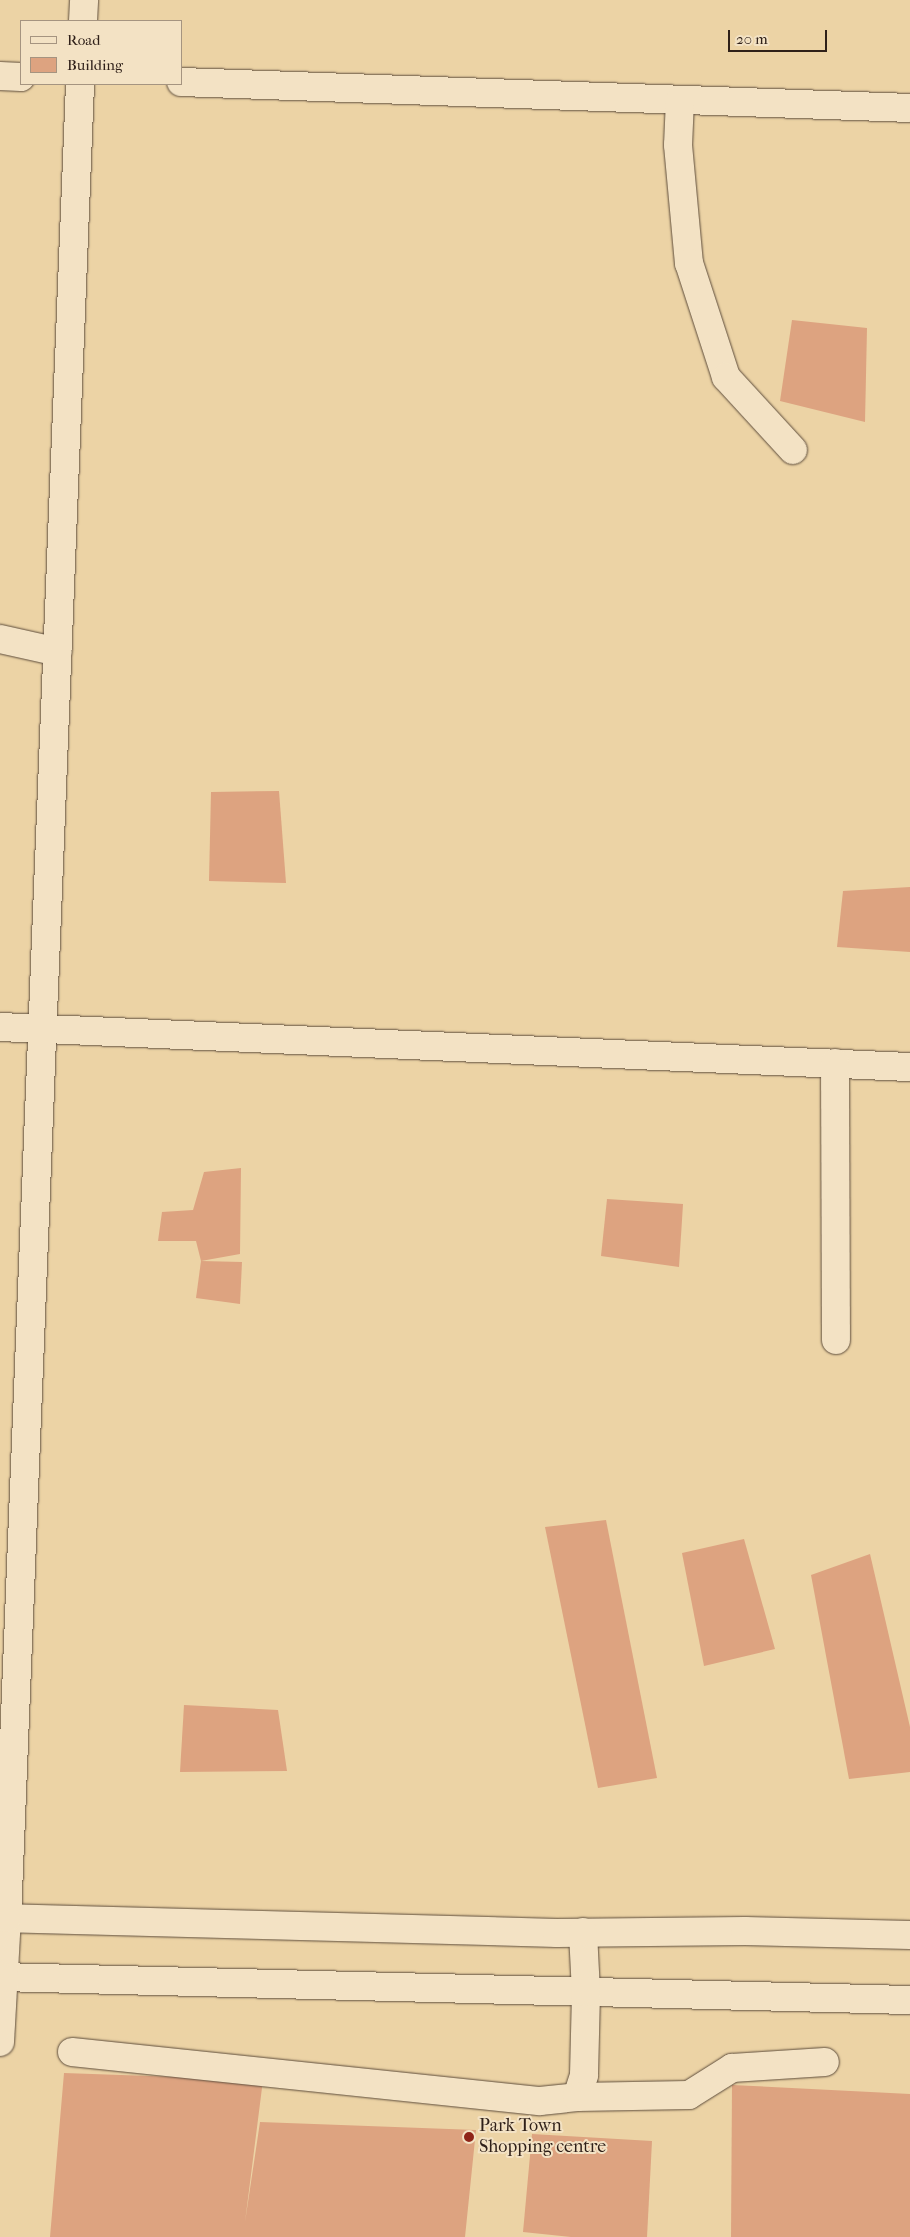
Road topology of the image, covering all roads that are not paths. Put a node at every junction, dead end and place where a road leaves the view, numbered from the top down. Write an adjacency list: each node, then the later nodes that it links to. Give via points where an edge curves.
1 (84, 0): 2 (street)
2 (83, 20)
3 (0, 76): 4 (street)
4 (20, 77)
5 (182, 82): 7 (street)
6 (80, 85): 11 (street)
7 (680, 100): 8 (street); 9 (street, via 678,145 689,263 726,377)
8 (910, 108)
9 (793, 450)
10 (0, 639): 11 (street)
11 (58, 652): 13 (street)
12 (0, 1027): 13 (street)
13 (42, 1030): 14 (street); 17 (street)
14 (835, 1063): 15 (street); 16 (street)
15 (910, 1066)
16 (836, 1340)
17 (4, 1918): 18 (street); 20 (street)
18 (584, 1932): 19 (street, via 745,1930); 21 (street)
19 (910, 1935)
20 (1, 1977): 21 (street); 23 (street)
21 (586, 1992): 22 (street); 26 (street, via 584,2075)
22 (910, 2000)
23 (0, 2042)
24 (72, 2052): 26 (street, via 540,2101)
25 (825, 2062): 26 (street, via 732,2068 690,2095)
26 (577, 2097)

